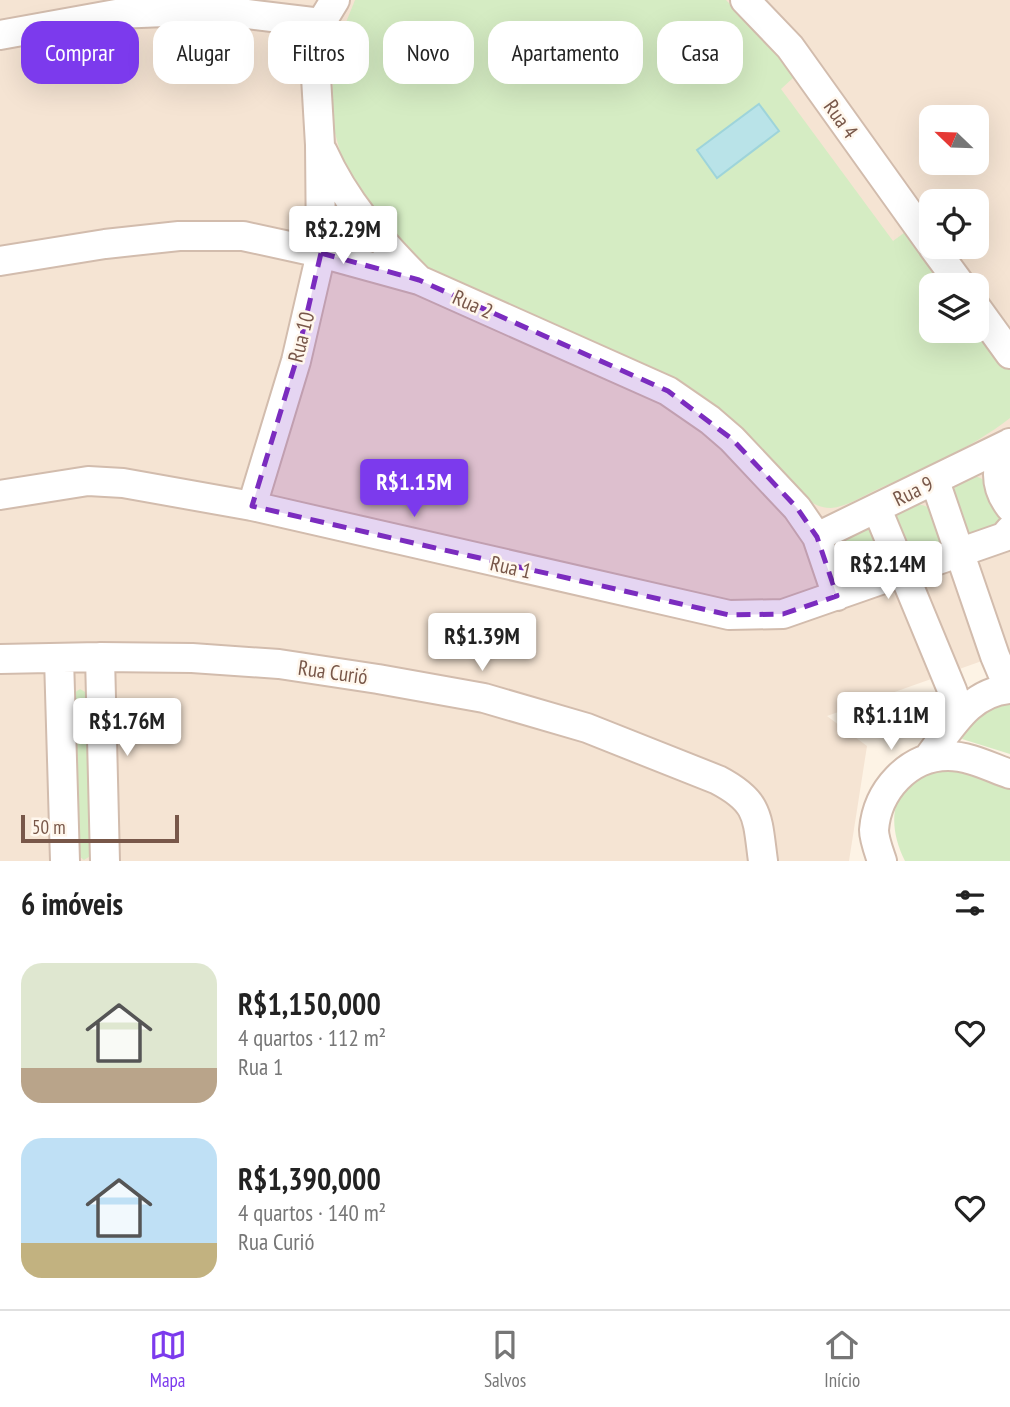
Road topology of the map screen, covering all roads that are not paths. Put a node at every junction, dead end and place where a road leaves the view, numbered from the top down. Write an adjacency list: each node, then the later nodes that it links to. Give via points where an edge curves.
1 (746, 0): 5 (street, Rua 4, via 790,47)
2 (328, 12): 3 (street, via 116,14); 4 (street, Rua 10, via 315,61)
3 (0, 35)
4 (320, 145): 6 (street, Rua 10); 8 (street, via 360,217)
5 (919, 227)
6 (321, 253): 7 (street, Rua 2, via 243,236 179,236); 8 (street, Rua 2); 14 (street, Rua 10, via 296,361)
7 (0, 261)
8 (419, 280): 18 (street, Rua 2, via 668,391 732,439 797,508)
9 (989, 325): 10 (street)
10 (1010, 354)
11 (1009, 444): 12 (street, Rua 9); 15 (street, via 997,472 998,485)
12 (935, 481): 16 (street, Rua 9); 19 (street)
13 (0, 495): 14 (street, Rua 1, via 88,481)
14 (252, 506): 21 (street, Rua 1, via 729,615 783,614)
15 (1010, 507)
16 (877, 509): 18 (street, Rua 9); 20 (street)
17 (1010, 530): 19 (street, Rua 1, via 1004,537)
18 (817, 537): 21 (street, Rua 2)
19 (958, 553): 20 (street, Rua 1); 25 (street)
20 (903, 573): 21 (street, Rua 1); 26 (street)
21 (837, 596)
22 (100, 657): 23 (street, Rua Curió); 31 (street); 32 (street, Rua Curió, via 192,658 378,678 484,698 587,728 738,790 751,803)
23 (59, 659): 24 (street, Rua Curió); 30 (street)
24 (0, 660)
25 (1009, 689): 26 (street, via 977,699)
26 (960, 714): 27 (street)
27 (928, 758): 28 (street, via 968,759); 29 (street, via 899,776 886,792)
28 (1010, 774)
29 (874, 832): 33 (street); 34 (street)
30 (65, 861)
31 (104, 861)
32 (764, 861)
33 (870, 861)
34 (882, 861)

